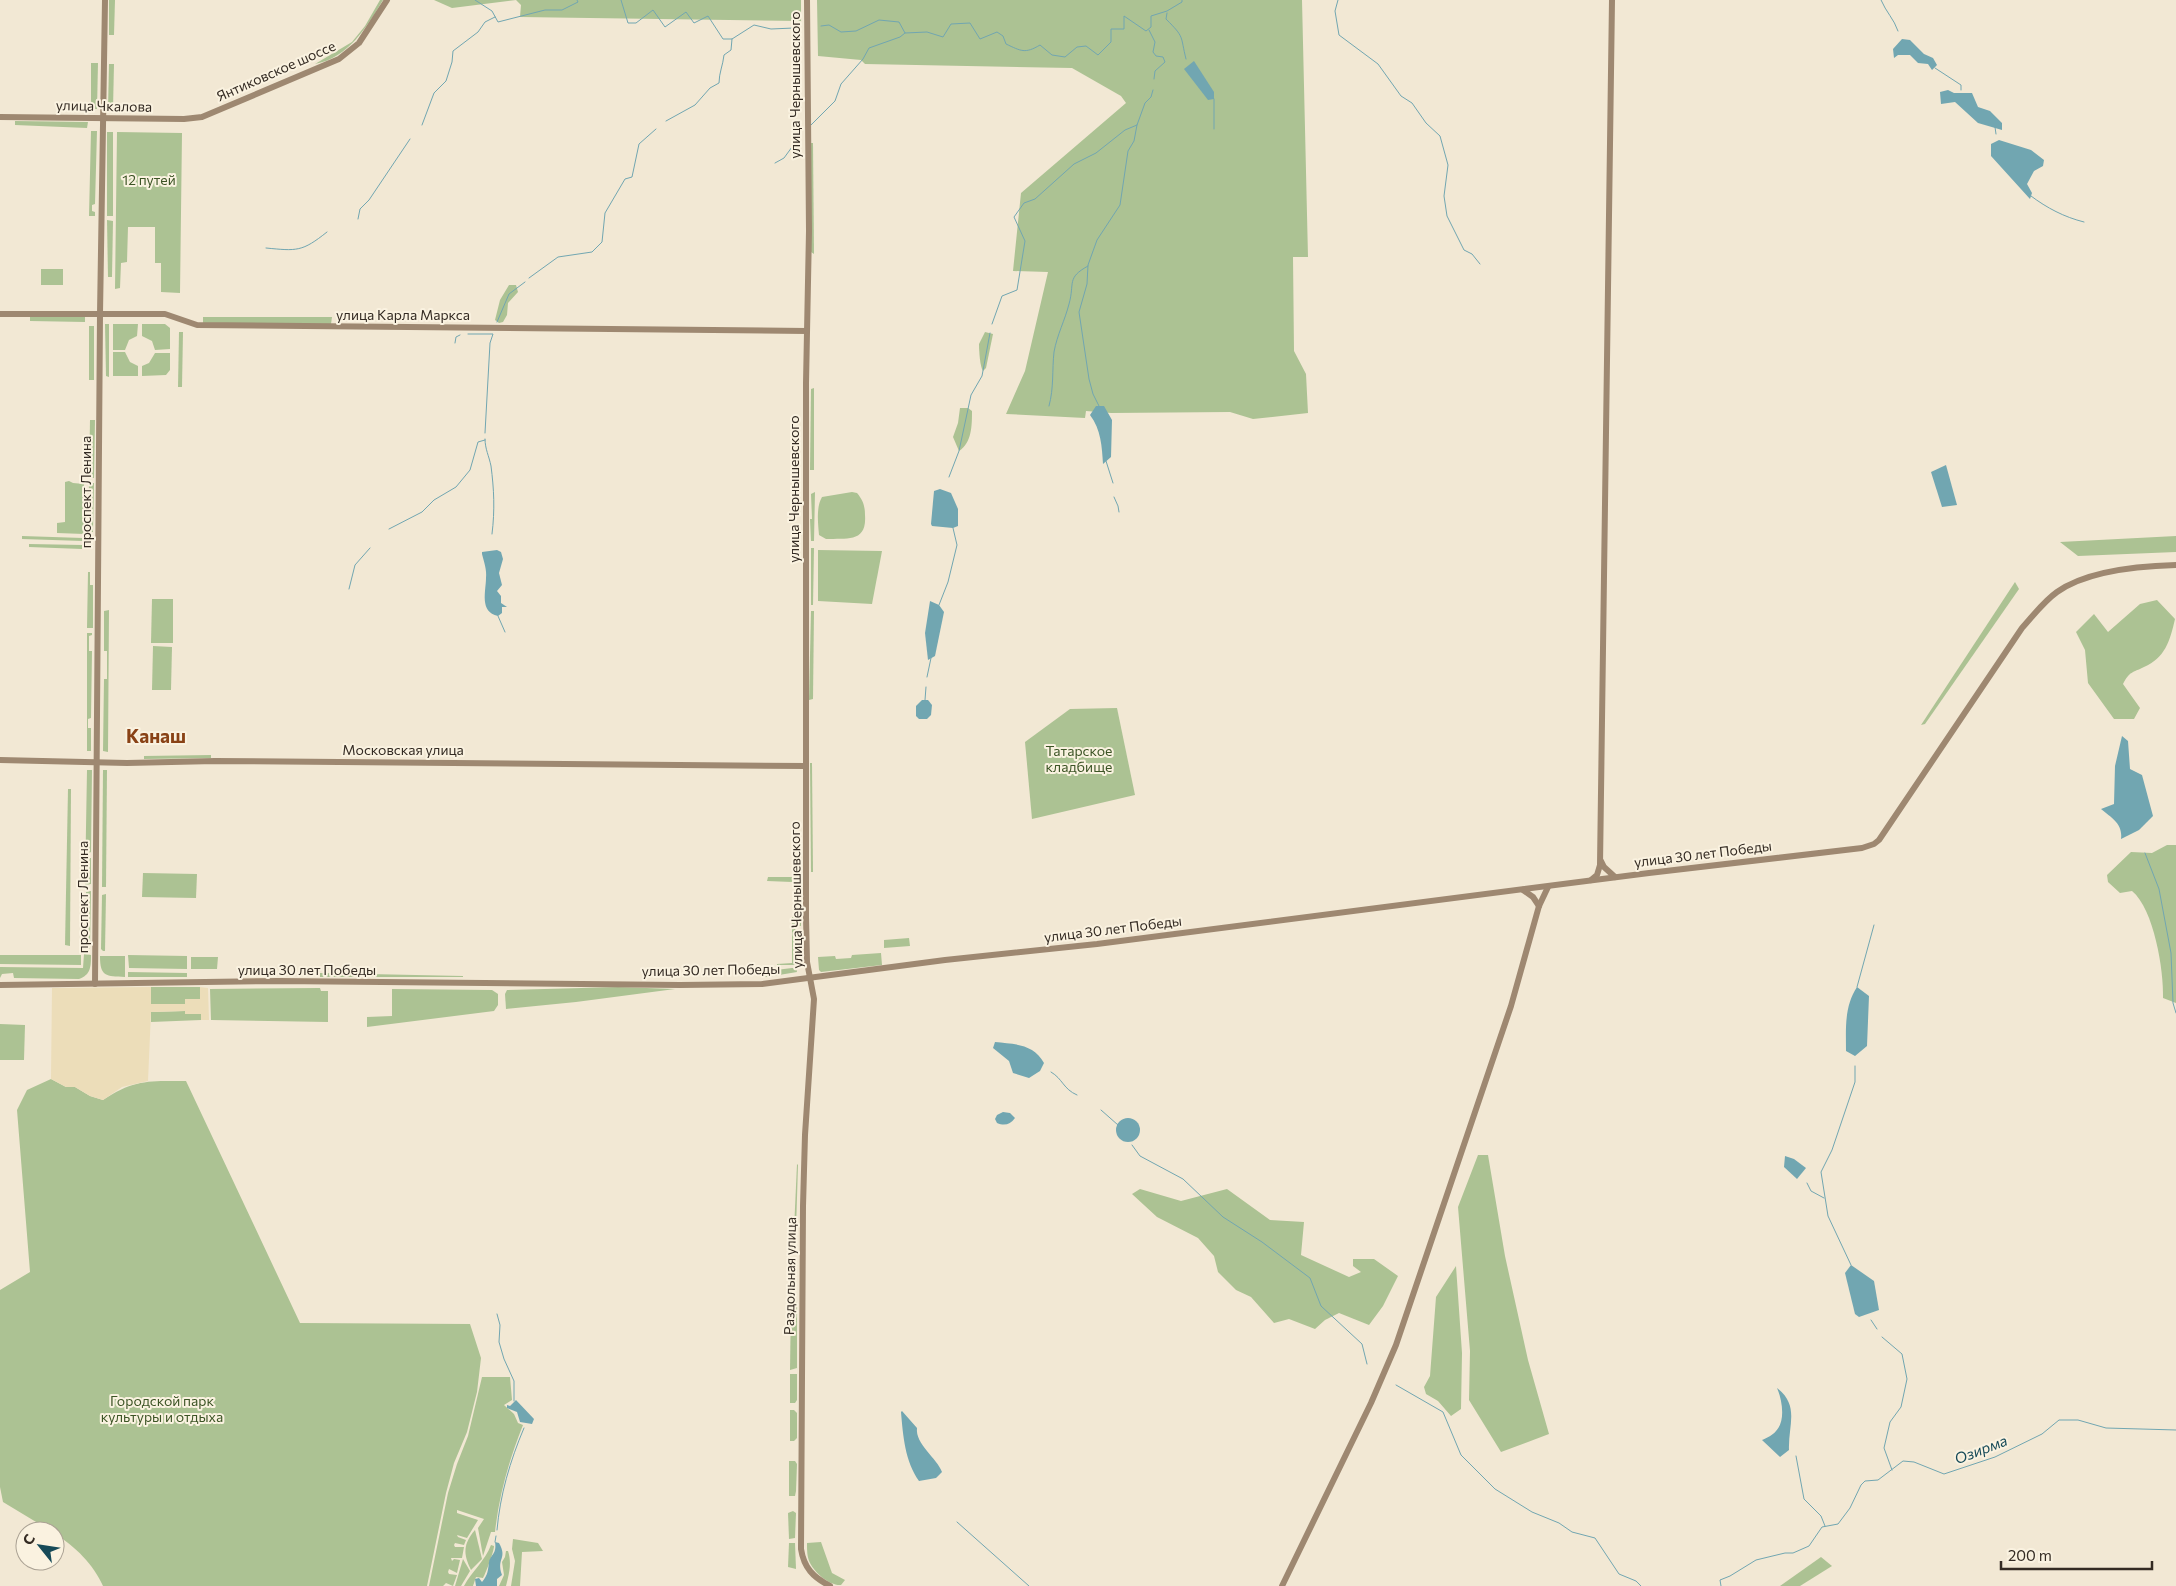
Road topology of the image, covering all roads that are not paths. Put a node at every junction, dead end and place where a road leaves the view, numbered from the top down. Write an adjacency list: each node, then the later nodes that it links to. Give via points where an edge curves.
1 (105, 0): 7 (street, проспект Ленина)
2 (387, 0): 5 (street, Янтиковское шоссе, via 367,34 339,59)
3 (807, 0): 10 (street, улица Чернышевского)
4 (1612, 0): 15 (street)
5 (208, 115): 7 (street, улица Чкалова, via 184,119)
6 (0, 118): 7 (street, улица Чкалова)
7 (102, 119): 9 (street, проспект Ленина)
8 (0, 314): 9 (street, улица Карла Маркса)
9 (100, 314): 10 (street, улица Карла Маркса, via 165,314 197,325); 13 (street, проспект Ленина)
10 (807, 331): 14 (street, улица Чернышевского)
11 (2176, 564): 16 (street, улица 30 лет Победы, via 2140,566 2080,581 2058,591 2040,607 2022,628 1874,844)
12 (0, 760): 13 (street, Московская улица)
13 (97, 763): 14 (street, Московская улица); 22 (street, проспект Ленина)
14 (806, 766): 21 (street, улица Чернышевского, via 807,962)
15 (1600, 858): 16 (street); 17 (street, via 1599,871)
16 (1615, 877): 17 (street, улица 30 лет Победы)
17 (1590, 880): 18 (street, улица 30 лет Победы)
18 (1548, 887): 19 (street, улица 30 лет Победы); 20 (street)
19 (1522, 890): 20 (street); 21 (street, улица 30 лет Победы)
20 (1539, 906): 25 (street, via 1511,1006 1396,1345)
21 (811, 978): 22 (street, улица 30 лет Победы, via 722,985 289,981); 24 (street, Раздольная улица, via 814,998 805,1135 802,1253 801,1549 810,1572)
22 (95, 984): 23 (street, улица 30 лет Победы)
23 (0, 985)
24 (830, 1586)
25 (1282, 1586)

